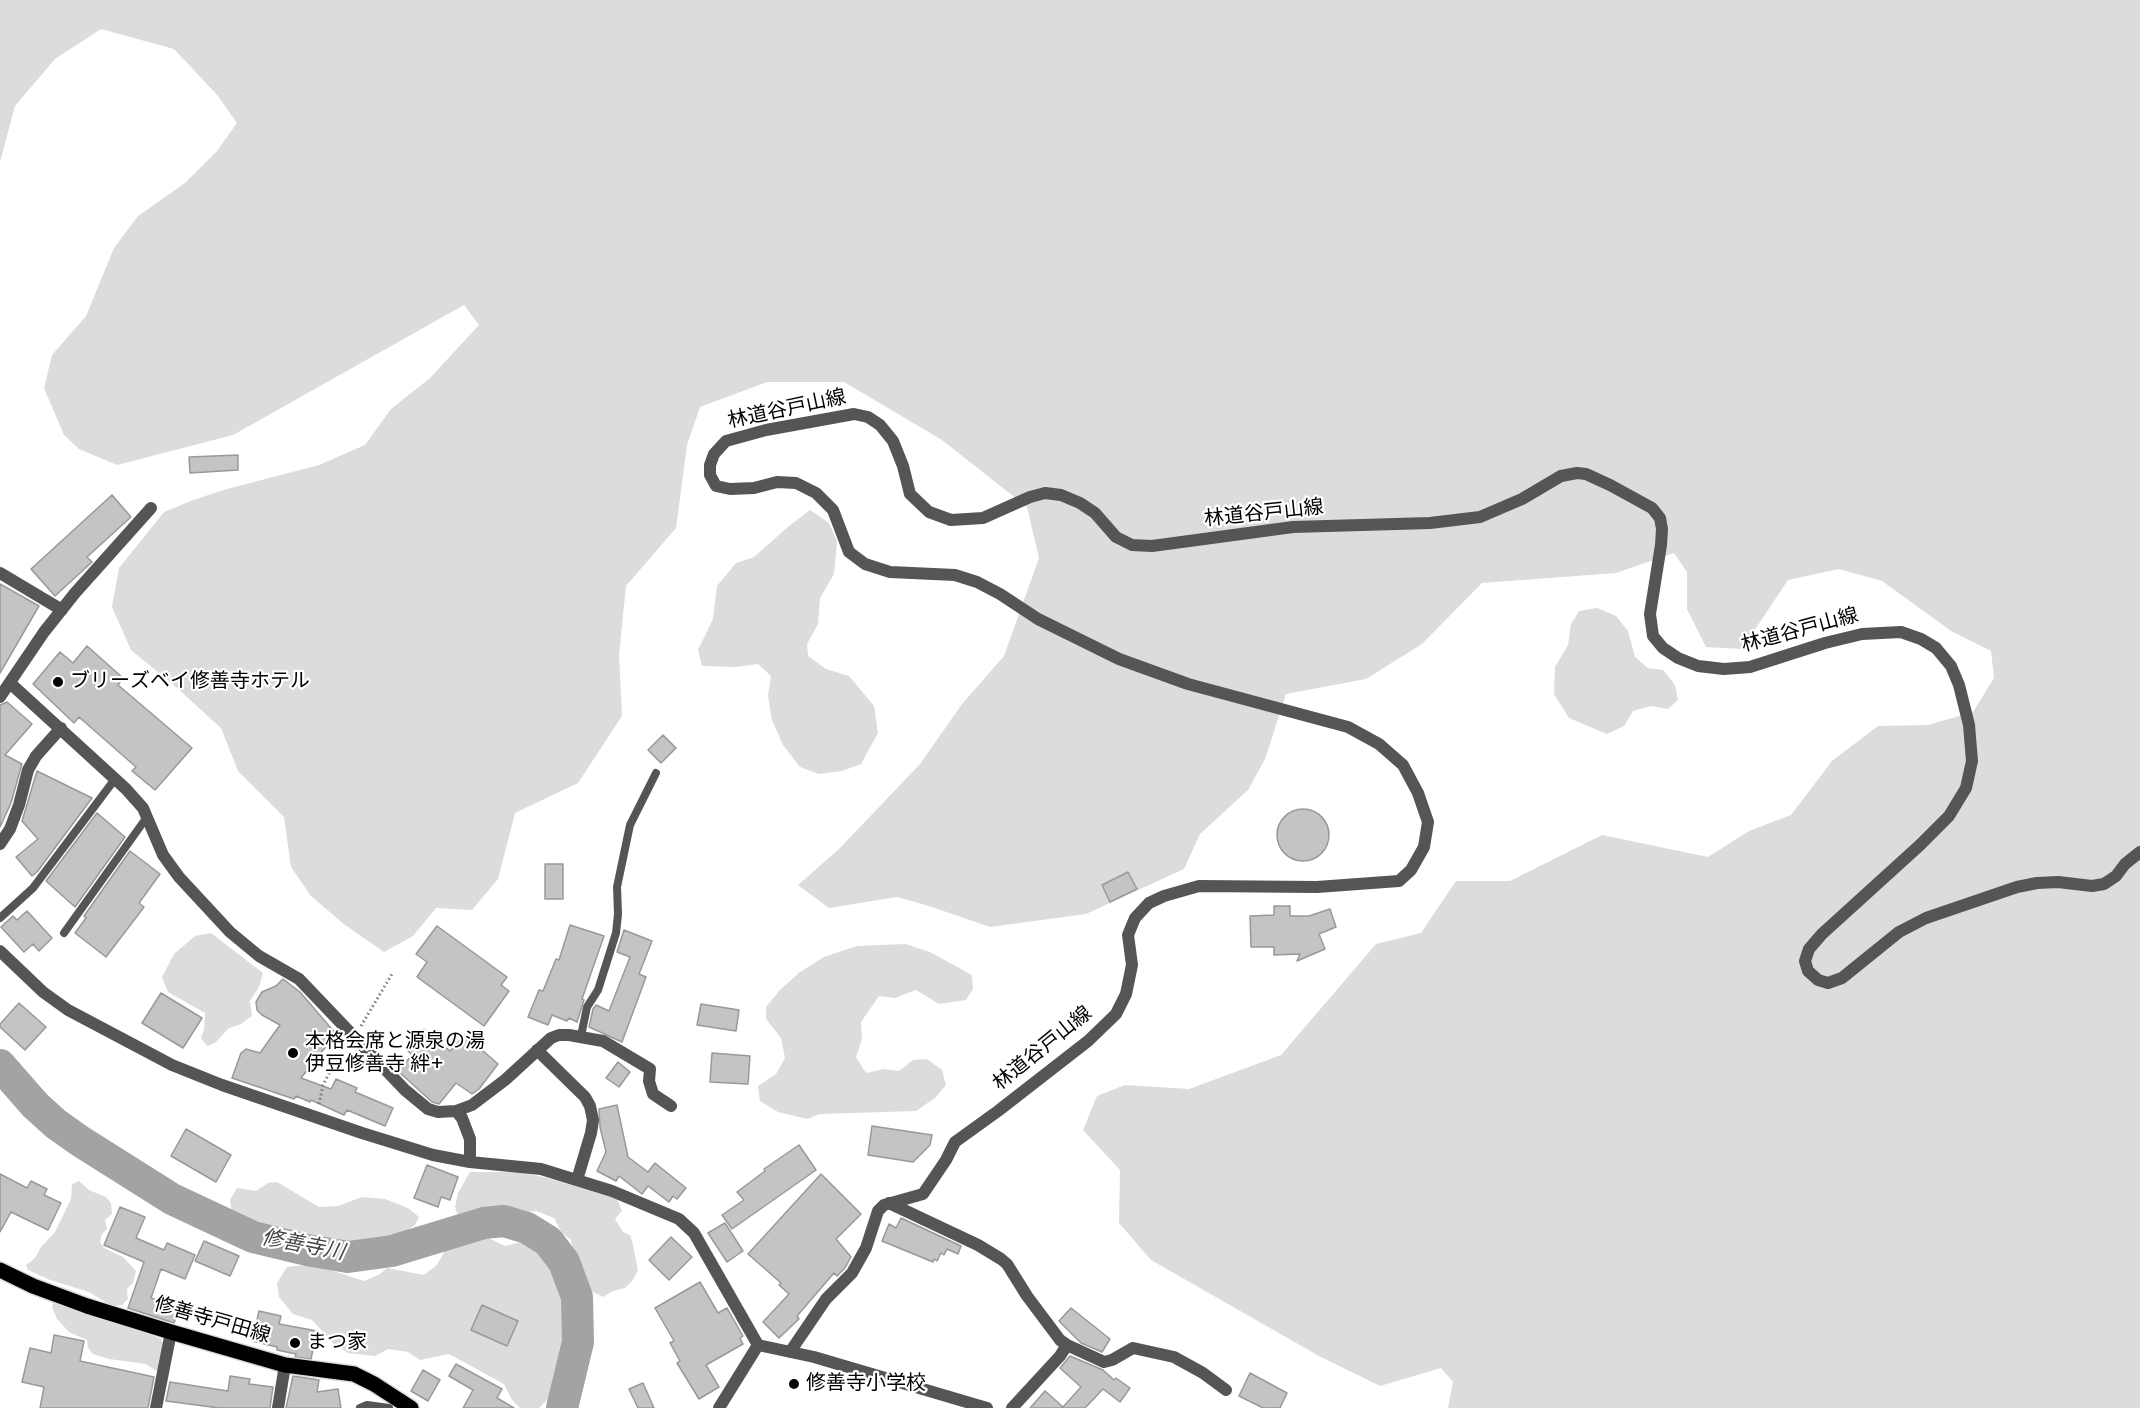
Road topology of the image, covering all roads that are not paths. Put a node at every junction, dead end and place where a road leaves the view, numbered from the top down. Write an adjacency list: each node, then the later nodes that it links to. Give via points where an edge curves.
1 (151, 508): 3 (street)
2 (0, 573): 3 (street)
3 (62, 610): 4 (street)
4 (10, 682): 5 (street); 6 (street)
5 (0, 697)
6 (61, 728): 8 (street); 10 (street, via 28,770 10,829)
7 (656, 773): 15 (lane, via 630,825 617,887 616,933 598,990 587,1007)
8 (115, 778): 9 (street); 12 (lane, via 33,888)
9 (147, 817): 13 (lane); 18 (street, via 163,855 230,932 259,956 299,979 428,1109)
10 (0, 844)
11 (2140, 852): 21 (street, 林道谷戸山線, via 2104,884 2037,883 1926,918 1899,932 1842,978 1828,983 1808,971 1809,949 1949,816 1966,788 1972,761 1969,725 1951,666 1936,648 1901,632 1862,634 1750,667 1707,667 1678,658 1653,636 1650,615 1661,545 1660,518 1652,508 1610,485 1577,473 1561,476 1480,517 1430,523 1293,527 1152,546 1132,545 1116,537 1095,513 1061,495 1045,493 1030,497 983,518 951,520 929,512 910,494 893,441 868,417 854,414 726,441 710,465 716,486 730,489 796,483 816,493 833,510 849,552 865,564 890,572 955,575 977,582 1038,619 1119,659 1188,684 1348,727 1379,744 1403,765 1419,792 1428,822 1424,848 1411,870 1398,881 1317,887 1199,886 1149,903 1135,918 1128,935 1132,965 1126,994 1116,1014 1088,1041 955,1142 923,1194)
12 (0, 918)
13 (64, 933)
14 (0, 951): 19 (street, via 68,1010 172,1065 362,1133)
15 (581, 1036): 16 (street, via 559,1035); 17 (street, via 603,1041 650,1069 653,1094)
16 (537, 1050): 18 (street, via 505,1080); 20 (street, via 590,1106 591,1133)
17 (671, 1106)
18 (456, 1112): 19 (street, via 470,1139)
19 (470, 1162): 20 (street, via 541,1169)
20 (577, 1180): 24 (street, via 661,1211 688,1226)
21 (889, 1203): 25 (street, via 1001,1259); 26 (street, via 878,1211 866,1248 852,1273 826,1299)
22 (0, 1270): 23 (main road, 修善寺戸田線, via 87,1306)
23 (171, 1332): 27 (main road, 修善寺戸田線); 29 (street)
24 (758, 1345): 26 (street); 34 (street)
25 (1067, 1345): 28 (street, via 1104,1362 1133,1348 1174,1357); 36 (street)
26 (790, 1352): 35 (street)
27 (285, 1365): 30 (street); 33 (main road, 修善寺戸田線, via 354,1374)
28 (1226, 1390)
29 (156, 1408)
30 (278, 1408)
31 (360, 1408): 32 (lane)
32 (389, 1408)
33 (411, 1408)
34 (718, 1408)
35 (987, 1408)
36 (1012, 1408)

